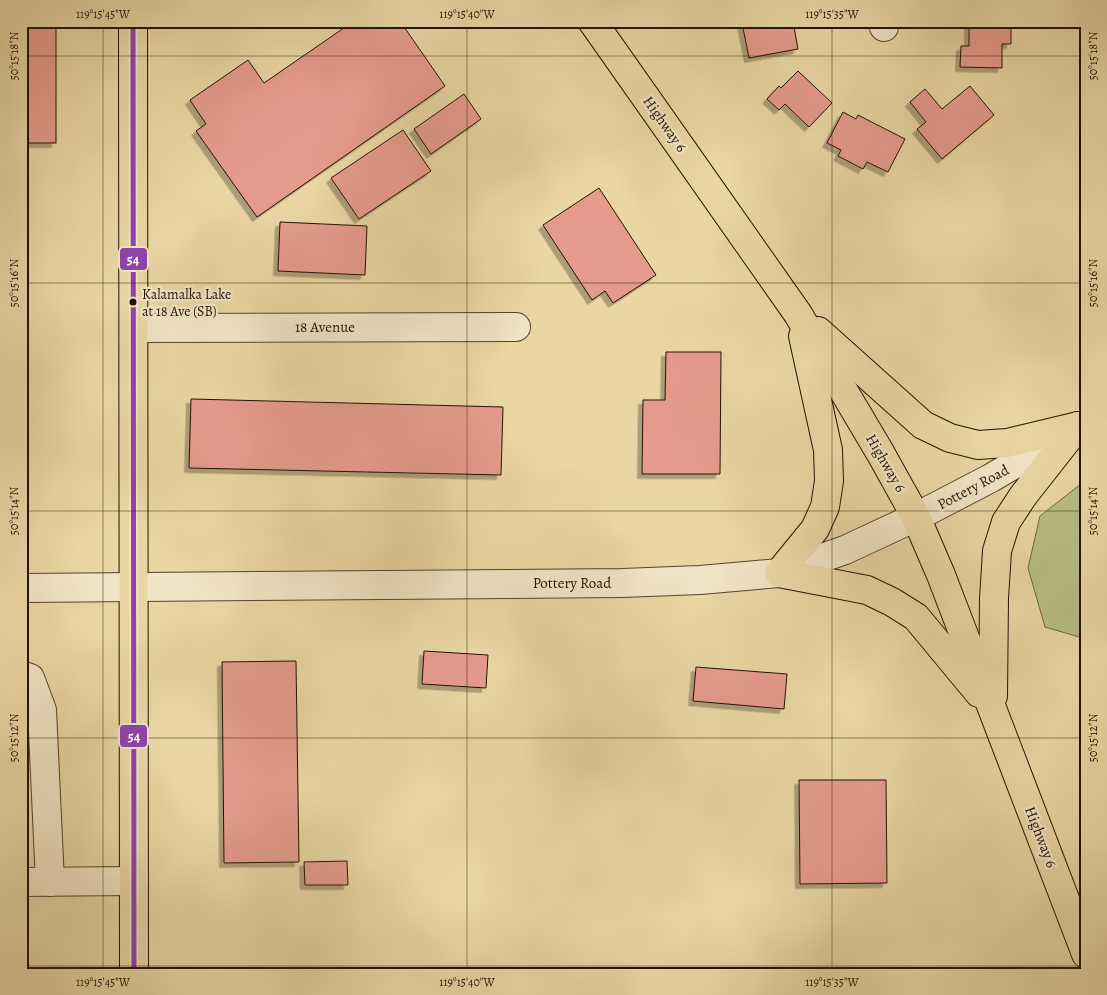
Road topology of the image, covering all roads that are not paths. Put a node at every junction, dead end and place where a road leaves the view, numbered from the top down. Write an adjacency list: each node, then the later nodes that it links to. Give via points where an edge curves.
1 (133, 21): 5 (main road)
2 (592, 21): 3 (main road, Highway 6)
3 (798, 314): 6 (main road, via 923,425 950,438 978,445 1007,442); 7 (main road, Highway 6); 8 (main road, via 828,450 829,481 825,507 815,529)
4 (516, 327): 5 (street, 18 Avenue)
5 (134, 328): 10 (main road)
6 (1082, 423): 7 (street, Pottery Road, via 991,478); 12 (main road, via 1006,522 997,552)
7 (916, 517): 8 (street, Pottery Road, via 845,550); 12 (main road, Highway 6)
8 (779, 573): 10 (street, Pottery Road, via 622,583); 12 (main road, via 867,590 916,617)
9 (21, 588): 10 (street, Pottery Road)
10 (134, 588): 13 (main road)
11 (21, 674): 15 (street, via 30,678 42,710)
12 (993, 710): 16 (main road, Highway 6)
13 (134, 881): 15 (street); 17 (main road)
14 (21, 882): 15 (street)
15 (50, 882)
16 (1086, 954)
17 (134, 974)

